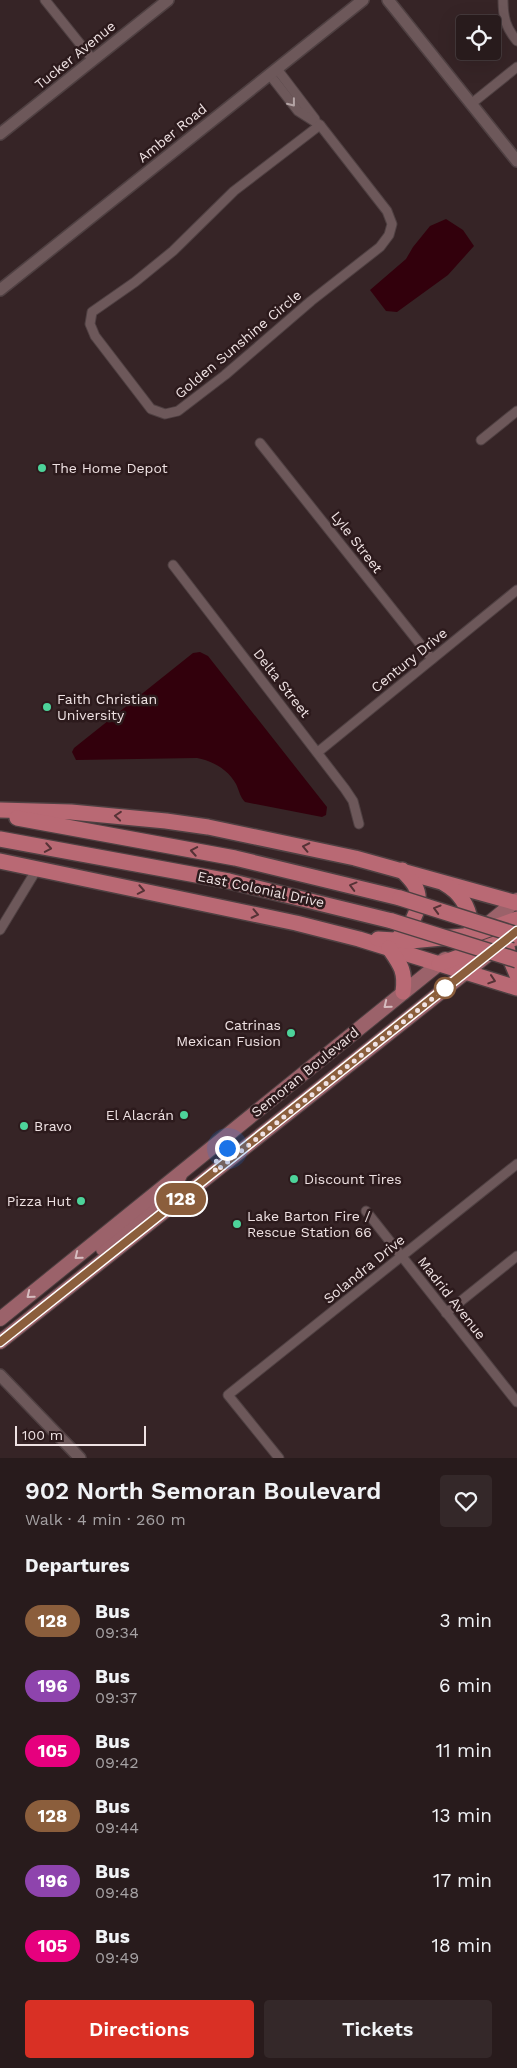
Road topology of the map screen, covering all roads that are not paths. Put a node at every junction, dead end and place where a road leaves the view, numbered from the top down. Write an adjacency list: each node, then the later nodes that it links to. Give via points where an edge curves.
1 (45, 0): 7 (street)
2 (168, 0): 7 (street, Tucker Avenue)
3 (363, 0): 9 (street, Amber Road)
4 (388, 0): 10 (street)
5 (503, 0): 6 (street, via 503,16)
6 (517, 41)
7 (93, 60): 12 (street, Tucker Avenue)
8 (517, 67): 10 (street)
9 (274, 72): 11 (street, Golden Sunshine Circle); 14 (street, Amber Road)
10 (471, 104): 13 (street)
11 (320, 125): 11 (street, Golden Sunshine Circle, via 387,211 392,224 389,235 380,247 178,411 165,414 151,409 95,336 90,324 92,312 165,257 234,190)
12 (0, 134)
13 (517, 161)
14 (0, 290)
15 (517, 411): 16 (street)
16 (481, 440)
17 (260, 443): 20 (street, Lyle Street)
18 (173, 565): 21 (street, Delta Street)
19 (517, 590): 20 (street, Century Drive)
20 (432, 659): 21 (street, Century Drive)
21 (318, 752): 24 (street, Delta Street, via 353,801)
22 (0, 810): 28 (highway, one-way to 22, via 283,842 166,820)
23 (0, 815): 32 (highway, East Colonial Drive, one-way to 23, bridge, via 400,898 234,858)
24 (359, 824)
25 (0, 839): 35 (highway, East Colonial Drive, one-way to 35, bridge, via 229,881 392,921)
26 (0, 861): 27 (highway)
27 (38, 870): 31 (street); 34 (highway, one-way to 34)
28 (402, 870): 29 (highway); 34 (highway, via 415,886 418,900 411,924)
29 (438, 880): 30 (highway); 33 (highway, via 460,895 467,908)
30 (516, 901): 32 (highway); 33 (main road)
31 (0, 930)
32 (514, 931): 33 (highway); 37 (main road, Semoran Boulevard); 38 (highway, via 509,956)
33 (473, 943): 34 (highway, via 411,941); 36 (highway); 37 (highway)
34 (392, 944): 36 (highway); 40 (highway, via 404,973)
35 (517, 960)
36 (438, 964): 37 (highway); 40 (main road, Semoran Boulevard)
37 (466, 972): 39 (highway, one-way to 39); 44 (main road, Semoran Boulevard)
38 (517, 975)
39 (517, 988)
40 (403, 992): 41 (main road, Semoran Boulevard, one-way to 41)
41 (239, 1126): 43 (main road, Semoran Boulevard); 44 (main road, via 227,1148 217,1156)
42 (517, 1164): 47 (street, Solandra Drive)
43 (182, 1171): 48 (main road, via 172,1193 102,1250); 50 (main road, Semoran Boulevard, one-way to 50)
44 (215, 1172): 48 (main road, Semoran Boulevard)
45 (366, 1211): 47 (street, Madrid Avenue)
46 (517, 1256): 49 (street)
47 (402, 1257): 49 (street, Madrid Avenue); 55 (street, Solandra Drive, via 228,1395)
48 (95, 1268): 51 (main road, Semoran Boulevard)
49 (446, 1313): 53 (street, Madrid Avenue)
50 (0, 1320)
51 (0, 1342)
52 (0, 1375): 54 (street)
53 (517, 1402)
54 (80, 1458)
55 (279, 1458)

